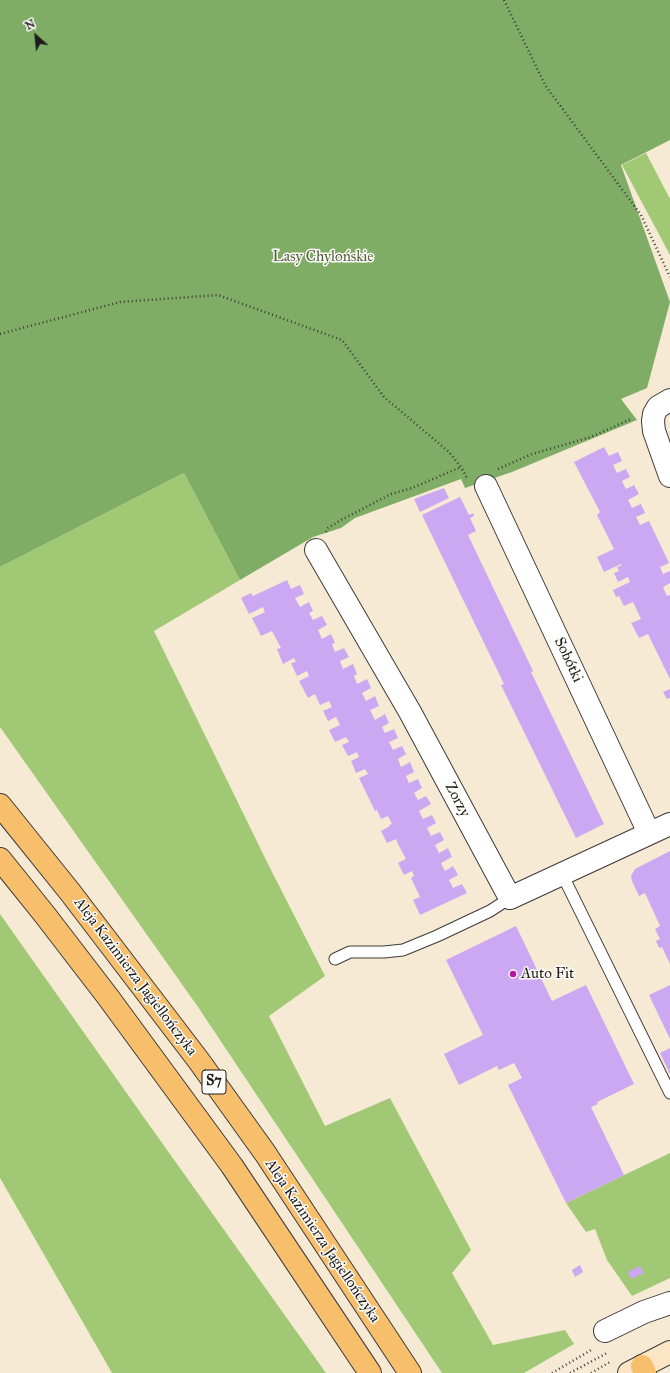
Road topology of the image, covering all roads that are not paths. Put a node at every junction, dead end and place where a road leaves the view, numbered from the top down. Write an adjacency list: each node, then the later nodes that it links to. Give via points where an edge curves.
1 (664, 404): 2 (street, via 654,414 653,422 654,432)
2 (670, 476)
3 (486, 486): 7 (street, Sobótki)
4 (316, 550): 10 (street, Zorzy, via 410,712)
5 (0, 805): 18 (highway, Aleja Kazimierza Jagiellończyka / S7, via 84,911 265,1153)
6 (670, 824): 7 (street)
7 (649, 833): 9 (street)
8 (0, 859): 17 (highway, S7, via 88,971 232,1166)
9 (562, 874): 10 (street); 12 (lane)
10 (510, 898): 11 (lane, via 490,911 403,950 350,952)
11 (335, 959)
12 (670, 1093)
13 (670, 1303): 14 (street, via 644,1312)
14 (605, 1331)
15 (670, 1352): 16 (main road)
16 (639, 1371)
17 (370, 1373)
18 (410, 1373)

